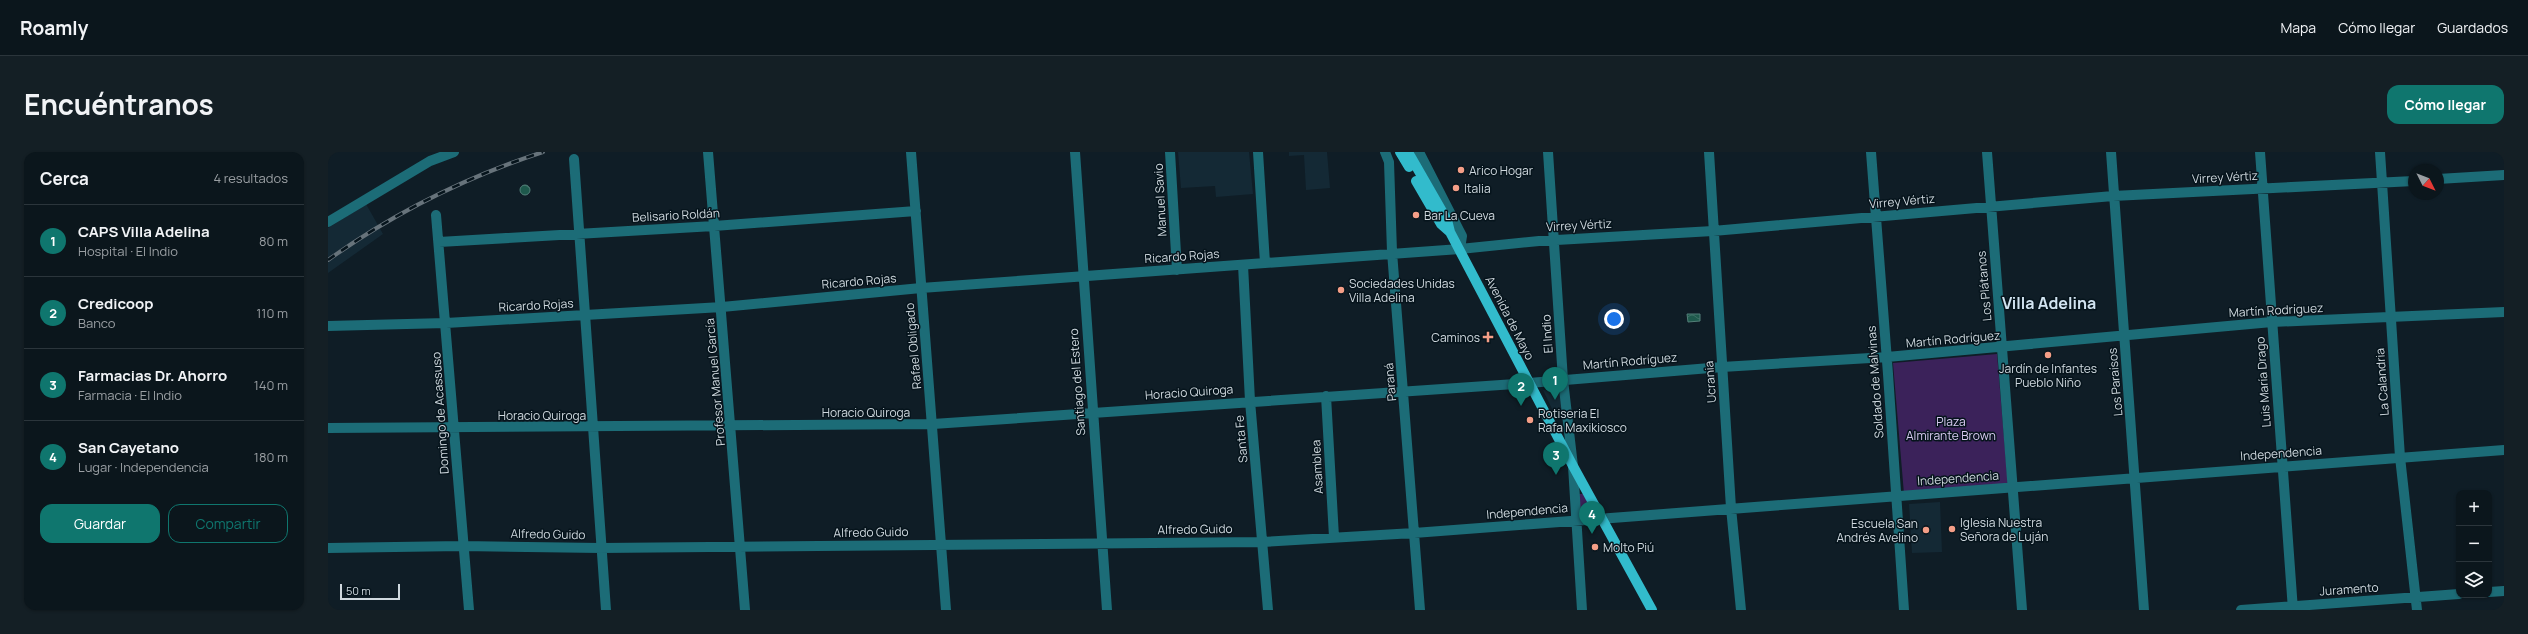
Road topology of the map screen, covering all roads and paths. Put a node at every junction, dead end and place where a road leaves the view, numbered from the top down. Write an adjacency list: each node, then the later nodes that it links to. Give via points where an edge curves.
1 (454, 152): 18 (street)
2 (708, 152): 31 (street, Profesor Manuel García)
3 (911, 152): 27 (street, Rafael Obligado)
4 (1075, 152): 42 (street, Santiago del Estero)
5 (1170, 152): 41 (street, Manuel Savio)
6 (1258, 152): 39 (street)
7 (1385, 152): 38 (street, Paraná, via 1389,162)
8 (1400, 152): 33 (main road, Avenida de Mayo, via 1441,224)
9 (1408, 152): 33 (main road, Avenida de Mayo, via 1447,220)
10 (1419, 152): 37 (street, Avenida de Mayo, via 1462,236)
11 (1548, 152): 35 (street, El Indio)
12 (1709, 152): 32 (street, Ucrania)
13 (1871, 152): 29 (street, Soldado de Malvinas)
14 (1987, 152): 26 (street, Los Plátanos)
15 (2111, 152): 25 (street, Los Paraísos)
16 (2260, 152): 24 (street, Luis María Drago)
17 (2380, 152): 23 (street, La Calandria)
18 (430, 157): 30 (street)
19 (574, 159): 34 (street)
20 (2504, 175): 21 (street)
21 (2444, 179)
22 (2408, 181): 23 (street, Virrey Vértiz)
23 (2382, 182): 24 (street, Virrey Vértiz); 47 (street, La Calandria)
24 (2263, 188): 25 (street, Virrey Vértiz); 48 (street, Luis María Drago)
25 (2113, 196): 26 (street, Virrey Vértiz); 51 (street, Los Paraísos)
26 (1990, 207): 29 (street, Virrey Vértiz); 52 (street, Los Plátanos)
27 (916, 212): 31 (street, Belisario Roldán); 43 (street, Rafael Obligado)
28 (436, 215): 36 (street, Domingo de Acassuso)
29 (1875, 217): 32 (street, Virrey Vértiz); 53 (street, Soldado de Malvinas)
30 (328, 222)
31 (714, 226): 34 (street, Belisario Roldán); 44 (street, Profesor Manuel García)
32 (1713, 231): 35 (street, Virrey Vértiz); 54 (street, Ucrania)
33 (1450, 232): 37 (main road, Avenida de Mayo)
34 (578, 234): 36 (street, Belisario Roldán); 46 (street)
35 (1553, 240): 37 (street, Virrey Vértiz); 55 (street, El Indio)
36 (438, 242): 49 (street, Domingo de Acassuso)
37 (1460, 249): 38 (street, Virrey Vértiz); 56 (main road, Avenida de Mayo)
38 (1392, 252): 39 (street, Ricardo Rojas); 57 (street, Paraná)
39 (1265, 263): 40 (street, Ricardo Rojas)
40 (1243, 265): 41 (street, Ricardo Rojas); 59 (street, Santa Fe)
41 (1177, 270): 42 (street, Ricardo Rojas)
42 (1083, 276): 43 (street, Ricardo Rojas); 60 (street, Santiago del Estero)
43 (921, 288): 44 (street, Ricardo Rojas); 61 (street, Rafael Obligado)
44 (722, 307): 46 (street, Ricardo Rojas); 62 (street, Profesor Manuel García)
45 (2504, 312): 47 (street, Martín Rodríguez)
46 (585, 315): 49 (street, Ricardo Rojas); 65 (street)
47 (2391, 318): 48 (street, Martín Rodríguez); 67 (street, La Calandria)
48 (2272, 322): 51 (street, Martín Rodríguez); 69 (street, Luis María Drago)
49 (446, 323): 50 (street, Ricardo Rojas); 64 (street, Domingo de Acassuso)
50 (328, 326)
51 (2124, 335): 52 (street, Martín Rodríguez); 70 (street, Los Paraísos)
52 (2002, 348): 53 (street, Martín Rodríguez); 71 (street, Los Plátanos)
53 (1887, 357): 54 (street, Martín Rodríguez); 72 (street, Soldado de Malvinas)
54 (1722, 367): 55 (street, Martín Rodríguez); 73 (street, Ucrania)
55 (1564, 380): 56 (street, Martín Rodríguez); 68 (street, El Indio)
56 (1529, 383): 57 (street, Martín Rodríguez); 68 (main road, Avenida de Mayo)
57 (1404, 391): 58 (street, Horacio Quiroga); 76 (street, Paraná)
58 (1326, 396): 59 (street, Horacio Quiroga); 77 (street, Asamblea)
59 (1250, 401): 60 (street, Horacio Quiroga); 78 (street, Santa Fe)
60 (1093, 412): 61 (street, Horacio Quiroga); 80 (street, Santiago del Estero)
61 (933, 424): 62 (street, Horacio Quiroga); 79 (street, Rafael Obligado)
62 (732, 426): 65 (street, Horacio Quiroga); 82 (street, Profesor Manuel García)
63 (328, 428): 64 (street, Horacio Quiroga)
64 (455, 428): 65 (street, Horacio Quiroga); 81 (street, Domingo de Acassuso)
65 (592, 428): 84 (street)
66 (2504, 450): 67 (street, Independencia)
67 (2400, 457): 69 (street, Independencia); 88 (street, La Calandria)
68 (1573, 466): 74 (main road, Avenida de Mayo); 75 (street, El Indio)
69 (2282, 466): 70 (street, Independencia); 89 (street, Luis María Drago)
70 (2136, 477): 71 (street, Independencia); 102 (street, Los Paraísos)
71 (2014, 486): 72 (street, Independencia); 101 (street, Los Plátanos)
72 (1897, 495): 73 (street, Independencia); 100 (street, Soldado de Malvinas)
73 (1732, 508): 74 (street, Independencia); 99 (street, Ucrania)
74 (1603, 519): 75 (street, Independencia); 98 (main road, Avenida de Mayo)
75 (1575, 520): 76 (street, Independencia); 97 (street, El Indio)
76 (1414, 533): 77 (street, Alfredo Guido); 96 (street, Paraná)
77 (1334, 537): 78 (street, Alfredo Guido)
78 (1262, 542): 80 (street, Alfredo Guido); 95 (street, Santa Fe)
79 (941, 544): 80 (street, Alfredo Guido); 82 (street, Alfredo Guido); 93 (street, Rafael Obligado)
80 (1102, 544): 94 (street, Santiago del Estero)
81 (462, 546): 83 (street, Alfredo Guido); 84 (street, Alfredo Guido); 90 (street, Domingo de Acassuso)
82 (740, 546): 84 (street, Alfredo Guido); 92 (street, Profesor Manuel García)
83 (328, 548)
84 (601, 548): 91 (street)
85 (2504, 591): 86 (street)
86 (2492, 592)
87 (2456, 594): 88 (street, Juramento)
88 (2416, 597): 89 (street, Juramento); 104 (street, La Calandria)
89 (2293, 608): 103 (street, Juramento)
90 (469, 610)
91 (606, 610)
92 (746, 610)
93 (946, 610)
94 (1107, 610)
95 (1268, 610)
96 (1420, 610)
97 (1582, 610)
98 (1652, 610)
99 (1742, 610)
100 (1904, 610)
101 (2022, 610)
102 (2144, 610)
103 (2242, 610)
104 (2417, 610)

